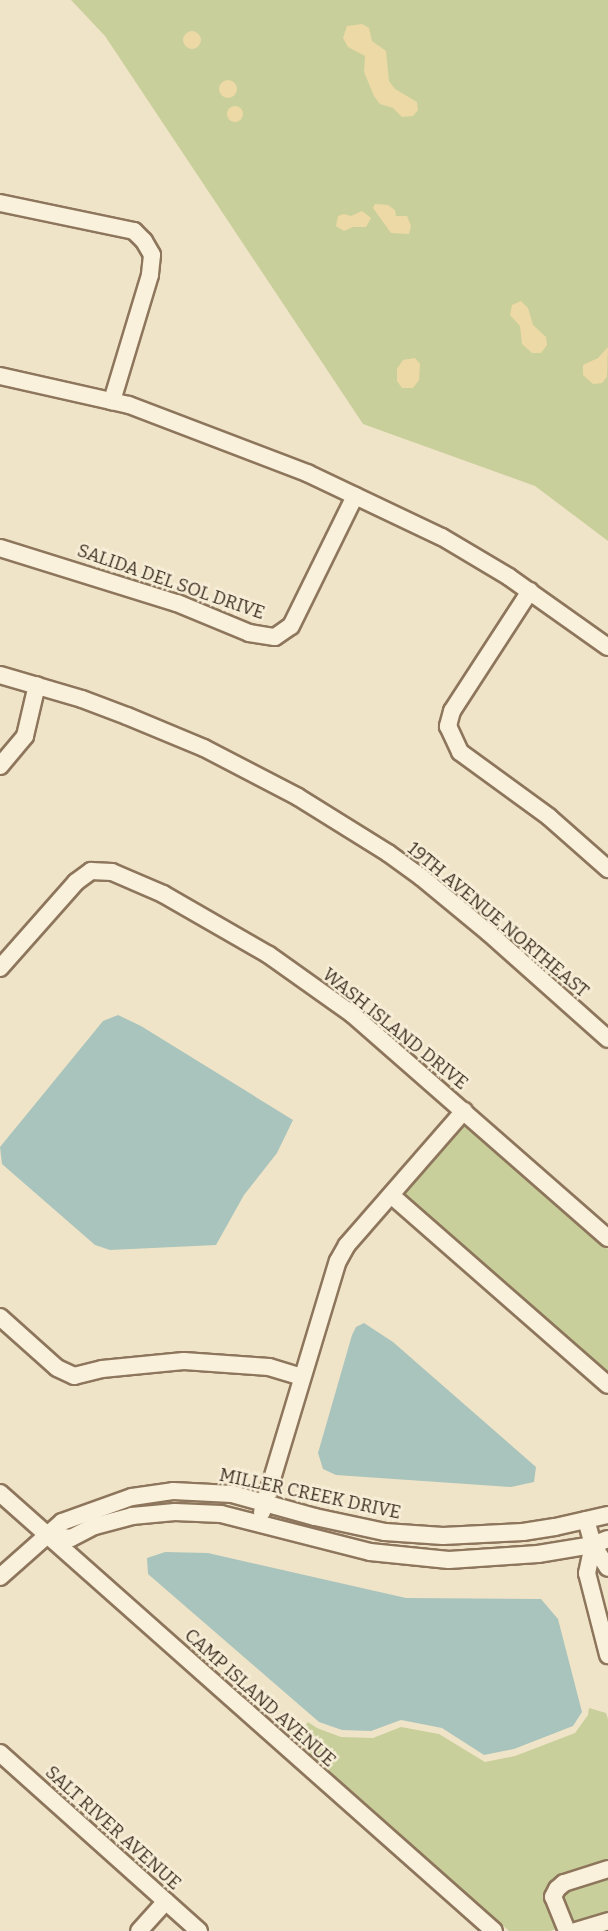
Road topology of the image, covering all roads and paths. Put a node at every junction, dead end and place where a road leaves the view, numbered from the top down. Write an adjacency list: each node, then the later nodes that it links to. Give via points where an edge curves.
1 (0, 203): 3 (street, via 134,231 152,255 150,275)
2 (0, 376): 3 (street)
3 (112, 401): 4 (street, via 307,473)
4 (355, 496): 5 (street, SALIDA DEL SOL DRIVE, via 291,626 275,636 249,633 177,603); 6 (street, via 442,537)
5 (0, 548)
6 (530, 591): 7 (street); 11 (street, via 452,711 448,726 460,752 549,817)
7 (608, 647)
8 (0, 675): 9 (street, 19TH AVENUE NORTHEAST)
9 (37, 685): 10 (street, via 26,736); 13 (street, 19TH AVENUE NORTHEAST, via 204,748 342,824 388,853 457,906)
10 (0, 766)
11 (608, 869)
12 (0, 968): 14 (street, WASH ISLAND DRIVE, via 76,882 91,871 112,872 163,894 269,955 352,1014)
13 (608, 1039)
14 (464, 1111): 15 (street); 16 (street, WASH ISLAND DRIVE)
15 (391, 1195): 18 (street, via 346,1245 338,1261); 19 (street)
16 (608, 1238)
17 (0, 1317): 18 (street, via 57,1368 74,1376 102,1369 184,1362 269,1367)
18 (301, 1377): 21 (street)
19 (608, 1385)
20 (0, 1493): 25 (street, CAMP ISLAND AVENUE)
21 (265, 1502): 23 (street, MILLER CREEK DRIVE, via 385,1532 443,1536 523,1532); 24 (street); 25 (street, MILLER CREEK DRIVE, via 232,1494 173,1491 142,1496 62,1522)
22 (608, 1515): 23 (street, MILLER CREEK DRIVE)
23 (586, 1521): 26 (street)
24 (259, 1523): 25 (street, via 221,1514 175,1512 132,1516 95,1526 71,1538); 26 (street, via 370,1552 449,1560 538,1554)
25 (47, 1535): 28 (street, MILLER CREEK DRIVE); 36 (street, CAMP ISLAND AVENUE)
26 (600, 1542): 27 (street); 29 (street, via 587,1573)
27 (608, 1568)
28 (0, 1577)
29 (608, 1655)
30 (0, 1753): 32 (street, SALT RIVER AVENUE)
31 (608, 1869): 37 (street, via 564,1883 557,1889 553,1897)
32 (166, 1901): 34 (street); 35 (street, SALT RIVER AVENUE)
33 (608, 1921): 38 (street)
34 (139, 1931)
35 (200, 1931)
36 (494, 1931)
37 (567, 1931)
38 (576, 1931)

